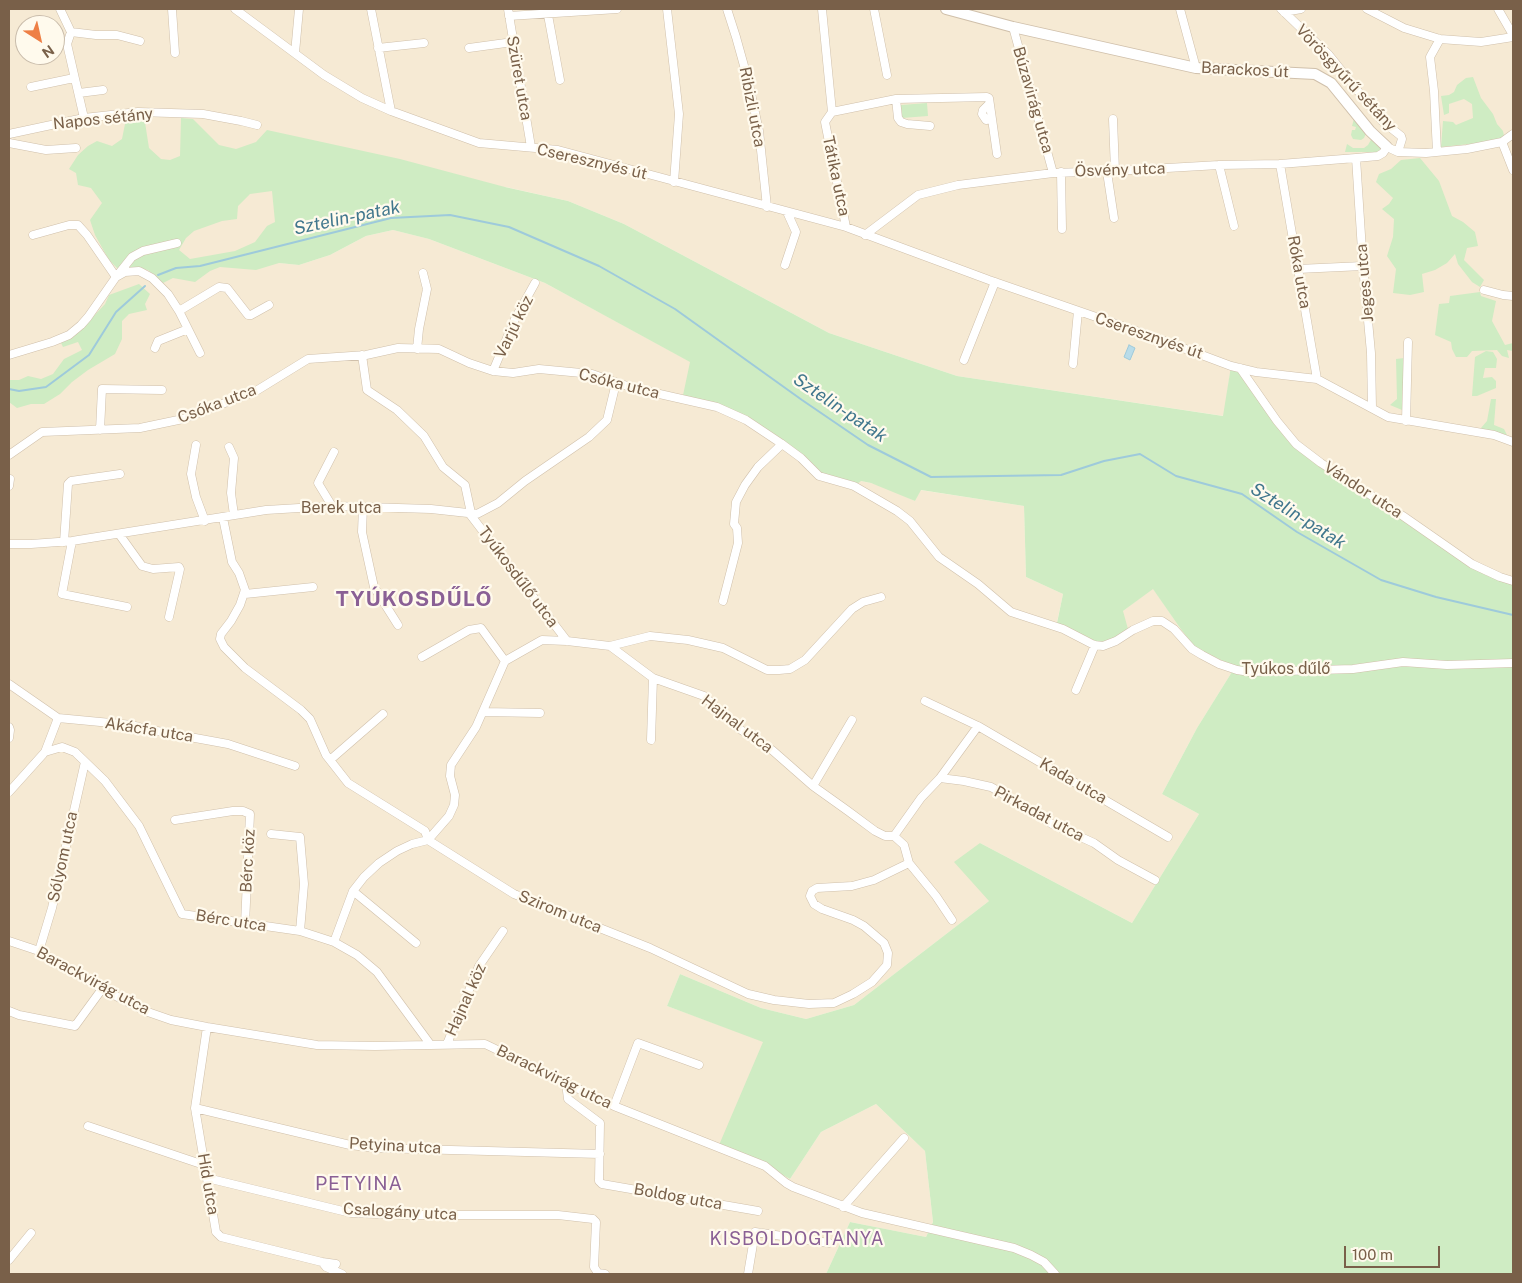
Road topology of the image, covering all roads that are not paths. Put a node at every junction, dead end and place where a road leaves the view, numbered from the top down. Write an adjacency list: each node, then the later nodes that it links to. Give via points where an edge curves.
1 (60, 9): 23 (street)
2 (172, 9): 31 (street)
3 (299, 9): 32 (street)
4 (371, 9): 29 (street)
5 (611, 9): 6 (street); 20 (street)
6 (617, 9)
7 (667, 9): 63 (street, via 679,114)
8 (726, 9): 64 (street, Ribizli utca, via 741,54 759,131)
9 (822, 9): 42 (street, Tátika utca)
10 (874, 9): 34 (street)
11 (946, 9): 21 (street, Barackos út)
12 (1180, 9): 33 (street)
13 (1301, 9): 17 (street)
14 (1367, 9): 18 (street)
15 (1498, 9): 24 (street)
16 (238, 10): 32 (street, Cseresznyés út)
17 (1282, 10): 54 (street, Vörösgyűrű sétány, via 1329,55 1382,120 1401,136)
18 (1375, 11): 25 (street, via 1404,28)
19 (508, 13): 20 (street); 27 (street, Szüret utca)
20 (548, 14): 36 (street)
21 (976, 14): 22 (street, Barackos út)
22 (1013, 27): 33 (street, Barackos út); 62 (street, Búzavirág utca)
23 (71, 32): 26 (street, via 117,35); 35 (street, via 67,44)
24 (1513, 36): 25 (street, via 1480,42)
25 (1440, 39): 55 (street, via 1430,57)
26 (140, 41)
27 (513, 42): 30 (street); 51 (street, Szüret utca)
28 (424, 43): 29 (street)
29 (378, 48): 41 (street)
30 (468, 48)
31 (175, 53)
32 (295, 53): 41 (street, Cseresznyés út, via 362,98)
33 (1196, 68): 52 (street, Barackos út, via 1305,73 1322,77 1339,91)
34 (887, 75)
35 (74, 78): 37 (street); 39 (street)
36 (560, 80)
37 (30, 87)
38 (103, 90): 39 (street)
39 (79, 93): 43 (street)
40 (896, 100): 42 (street); 46 (street, via 901,122); 56 (street, via 989,98)
41 (392, 111): 51 (street, Cseresznyés út, via 479,143)
42 (832, 112): 68 (street, Tátika utca, via 825,122)
43 (84, 118): 45 (street, Napos sétány, via 138,112 203,114); 47 (street, Napos sétány)
44 (1113, 119): 61 (street)
45 (257, 125)
46 (930, 126)
47 (9, 134)
48 (1513, 134): 50 (street, Barackos út)
49 (9, 142): 53 (street, via 46,150)
50 (1502, 142): 55 (street, Barackos út); 60 (street)
51 (531, 147): 63 (street, Cseresznyés út, via 558,150)
52 (1387, 147): 54 (street, Barackos út); 57 (street, Ösvény utca, via 1378,156)
53 (76, 148)
54 (1398, 152): 55 (street, Barackos út)
55 (1438, 152)
56 (997, 154)
57 (1356, 158): 58 (street, Ösvény utca); 74 (street, Jeges utca)
58 (1280, 164): 59 (street, Ösvény utca); 75 (street, Róka utca)
59 (1218, 165): 61 (street, Ösvény utca); 67 (street)
60 (1513, 170)
61 (1111, 171): 62 (street, Ösvény utca); 66 (street)
62 (1057, 173): 69 (street, Búzavirág utca); 71 (street, Ösvény utca, via 958,185 918,195)
63 (674, 182): 64 (street, Cseresznyés út)
64 (767, 206): 65 (street, Cseresznyés út)
65 (786, 212): 68 (street, Cseresznyés út); 73 (street, via 796,232)
66 (1114, 218)
67 (1234, 226)
68 (846, 227): 71 (street, Cseresznyés út)
69 (1062, 229)
70 (33, 235): 77 (street, via 78,225)
71 (865, 235): 78 (street, Cseresznyés út)
72 (177, 243): 77 (street, via 142,251 132,257)
73 (785, 265)
74 (1363, 266): 75 (street); 99 (street, Jeges utca)
75 (1298, 269): 96 (street, Róka utca)
76 (423, 273): 88 (street, via 427,289)
77 (116, 277): 83 (street, via 132,271 147,274 162,286); 90 (street, via 82,326 52,342)
78 (995, 282): 84 (street, Cseresznyés út); 92 (street)
79 (535, 283): 95 (street, Varjú köz)
80 (1484, 290): 81 (street)
81 (1513, 296)
82 (269, 305): 83 (street, via 248,315 227,288 219,288)
83 (179, 311): 85 (street)
84 (1078, 311): 93 (street); 94 (street, Cseresznyés út)
85 (188, 329): 87 (street, via 158,341); 89 (street)
86 (1408, 342): 100 (street)
87 (155, 348)
88 (417, 349): 91 (street, Csóka utca, via 398,348); 95 (street, Csóka utca, via 439,349)
89 (200, 353)
90 (9, 355)
91 (362, 355): 101 (street, Csóka utca, via 308,360 256,391 183,419 140,428); 111 (street, Tyúkosdűlő utca, via 367,390 397,410 424,436 444,468 465,485)
92 (964, 360)
93 (1073, 364)
94 (1240, 368): 96 (street, Cseresznyés út); 118 (street, Vándor utca, via 1296,444 1472,564)
95 (493, 370): 97 (street, Csóka utca, via 513,373 539,369 592,374)
96 (1317, 379): 99 (street, Cseresznyés út)
97 (616, 383): 103 (street, Csóka utca, via 717,407 746,420); 111 (street, Berek utca, via 607,420 589,437 525,481 498,504 477,514)
98 (162, 390): 101 (street, Csóka utca, via 102,389)
99 (1372, 408): 100 (street, Cseresznyés út, via 1388,417)
100 (1406, 421): 102 (street, Cseresznyés út)
101 (100, 430): 107 (street, Csóka utca, via 42,432)
102 (1513, 442)
103 (782, 444): 122 (street, via 758,467 736,502 734,524 738,543); 127 (street, Csóka utca, via 819,476 854,486 897,510 939,557 1011,612 1063,629)
104 (196, 445): 114 (street, via 191,474)
105 (229, 447): 112 (street, via 234,458 231,492)
106 (334, 452): 109 (street, via 318,483)
107 (9, 455)
108 (120, 474): 116 (street, via 68,484)
109 (332, 506): 110 (street, Berek utca); 112 (street, Berek utca)
110 (363, 507): 111 (street, Berek utca); 125 (street, via 362,532 374,587)
111 (470, 513): 126 (street, Tyúkosdűlő utca)
112 (234, 514): 113 (street, Berek utca)
113 (223, 518): 114 (street, Berek utca); 120 (street, via 232,562)
114 (205, 521): 115 (street, Berek utca)
115 (120, 534): 116 (street, Berek utca); 124 (street, via 142,566 153,569 179,567)
116 (68, 542): 117 (street, Berek utca); 123 (street, via 62,594)
117 (9, 544)
118 (1513, 581)
119 (313, 587): 120 (street)
120 (245, 594): 146 (street, Szirom utca, via 222,634 221,643 245,668 310,719)
121 (881, 597): 128 (street, via 852,609 805,660 779,670 767,670 723,648 688,640 650,636)
122 (723, 601)
123 (127, 606)
124 (169, 617)
125 (398, 625)
126 (567, 641): 128 (street); 130 (street, via 542,640)
127 (1095, 645): 131 (street, Tyúkos dűlő, via 1103,646 1153,621 1162,621 1202,655 1228,667 1250,672 1353,669 1404,662 1447,665); 134 (street)
128 (610, 646): 132 (street, Hajnal utca)
129 (422, 657): 130 (street, via 469,630 481,628)
130 (506, 661): 136 (street)
131 (1513, 663)
132 (652, 678): 144 (street); 150 (street, Hajnal utca, via 704,696 738,728 772,750)
133 (9, 684): 139 (street, Akácfa utca)
134 (1076, 690)
135 (925, 701): 141 (street, Kada utca)
136 (483, 712): 137 (street); 156 (street, via 451,765 450,776 456,795 454,805 449,816)
137 (540, 713)
138 (383, 714): 146 (street)
139 (58, 718): 145 (street); 148 (street, Akácfa utca, via 132,725 228,744)
140 (852, 720): 150 (street)
141 (978, 726): 149 (street); 155 (street, Kada utca)
142 (9, 727): 143 (street)
143 (9, 738)
144 (651, 740)
145 (45, 752): 147 (street, Bérc utca, via 62,747); 151 (street)
146 (330, 760): 156 (street, Szirom utca, via 348,783 425,831)
147 (85, 762): 161 (street, Bérc utca, via 139,826 182,914); 167 (street, Sólyom utca, via 52,908)
148 (295, 766)
149 (940, 778): 154 (street); 158 (street, Pirkadat utca, via 995,790)
150 (813, 786): 154 (street, Hajnal utca, via 875,831)
151 (9, 792)
152 (175, 820): 161 (street, Bérc köz, via 233,811 250,814)
153 (272, 834): 162 (street, via 300,837 304,884)
154 (894, 836): 157 (street, via 904,846)
155 (1168, 837)
156 (428, 840): 157 (street, Szirom utca, via 529,901 642,945 748,994 810,1004 834,1003 872,982 887,965 888,953 884,944 864,926 814,904 810,896 812,891 874,880); 159 (street, via 397,851 379,863)
157 (909, 863): 160 (street)
158 (1155, 880)
159 (353, 891): 165 (street); 166 (street)
160 (952, 920)
161 (245, 924): 162 (street, Bérc utca)
162 (300, 931): 165 (street, Bérc utca)
163 (503, 931): 172 (street, Hajnal köz, via 479,966)
164 (9, 941): 167 (street, Barackvirág utca)
165 (334, 942): 171 (street, Bérc utca, via 377,972)
166 (416, 943)
167 (39, 950): 168 (street, Barackvirág utca)
168 (102, 989): 169 (street, via 75,1026); 170 (street, Barackvirág utca, via 145,1011)
169 (9, 1011)
170 (207, 1027): 171 (street, Barackvirág utca, via 317,1045); 176 (street, Híd utca)
171 (430, 1044): 172 (street, Barackvirág utca)
172 (447, 1044): 174 (street, Barackvirág utca, via 485,1044)
173 (699, 1064): 175 (street, via 638,1043)
174 (566, 1083): 175 (street, Barackvirág utca); 179 (street, via 568,1099 600,1123)
175 (614, 1106): 182 (street, Barackvirág utca, via 765,1166 793,1187)
176 (195, 1108): 179 (street, Petyina utca, via 350,1145 376,1148); 180 (street, Híd utca)
177 (88, 1126): 180 (street)
178 (904, 1138): 182 (street)
179 (600, 1154): 183 (street, Boldog utca, via 599,1181 602,1184)
180 (204, 1165): 181 (street, Híd utca)
181 (207, 1178): 187 (street, Híd utca, via 218,1235); 190 (street, Csalogány utca, via 351,1212 558,1215 593,1219 596,1222 594,1267 598,1273)
182 (844, 1207): 192 (street, Barackvirág utca, via 1014,1248 1044,1262)
183 (758, 1211)
184 (32, 1233): 186 (street)
185 (829, 1243): 191 (street, via 755,1232)
186 (9, 1260)
187 (322, 1262): 188 (street, Híd utca); 189 (street, Híd utca)
188 (336, 1264)
189 (342, 1274)
190 (605, 1274)
191 (748, 1274)
192 (1055, 1274)

